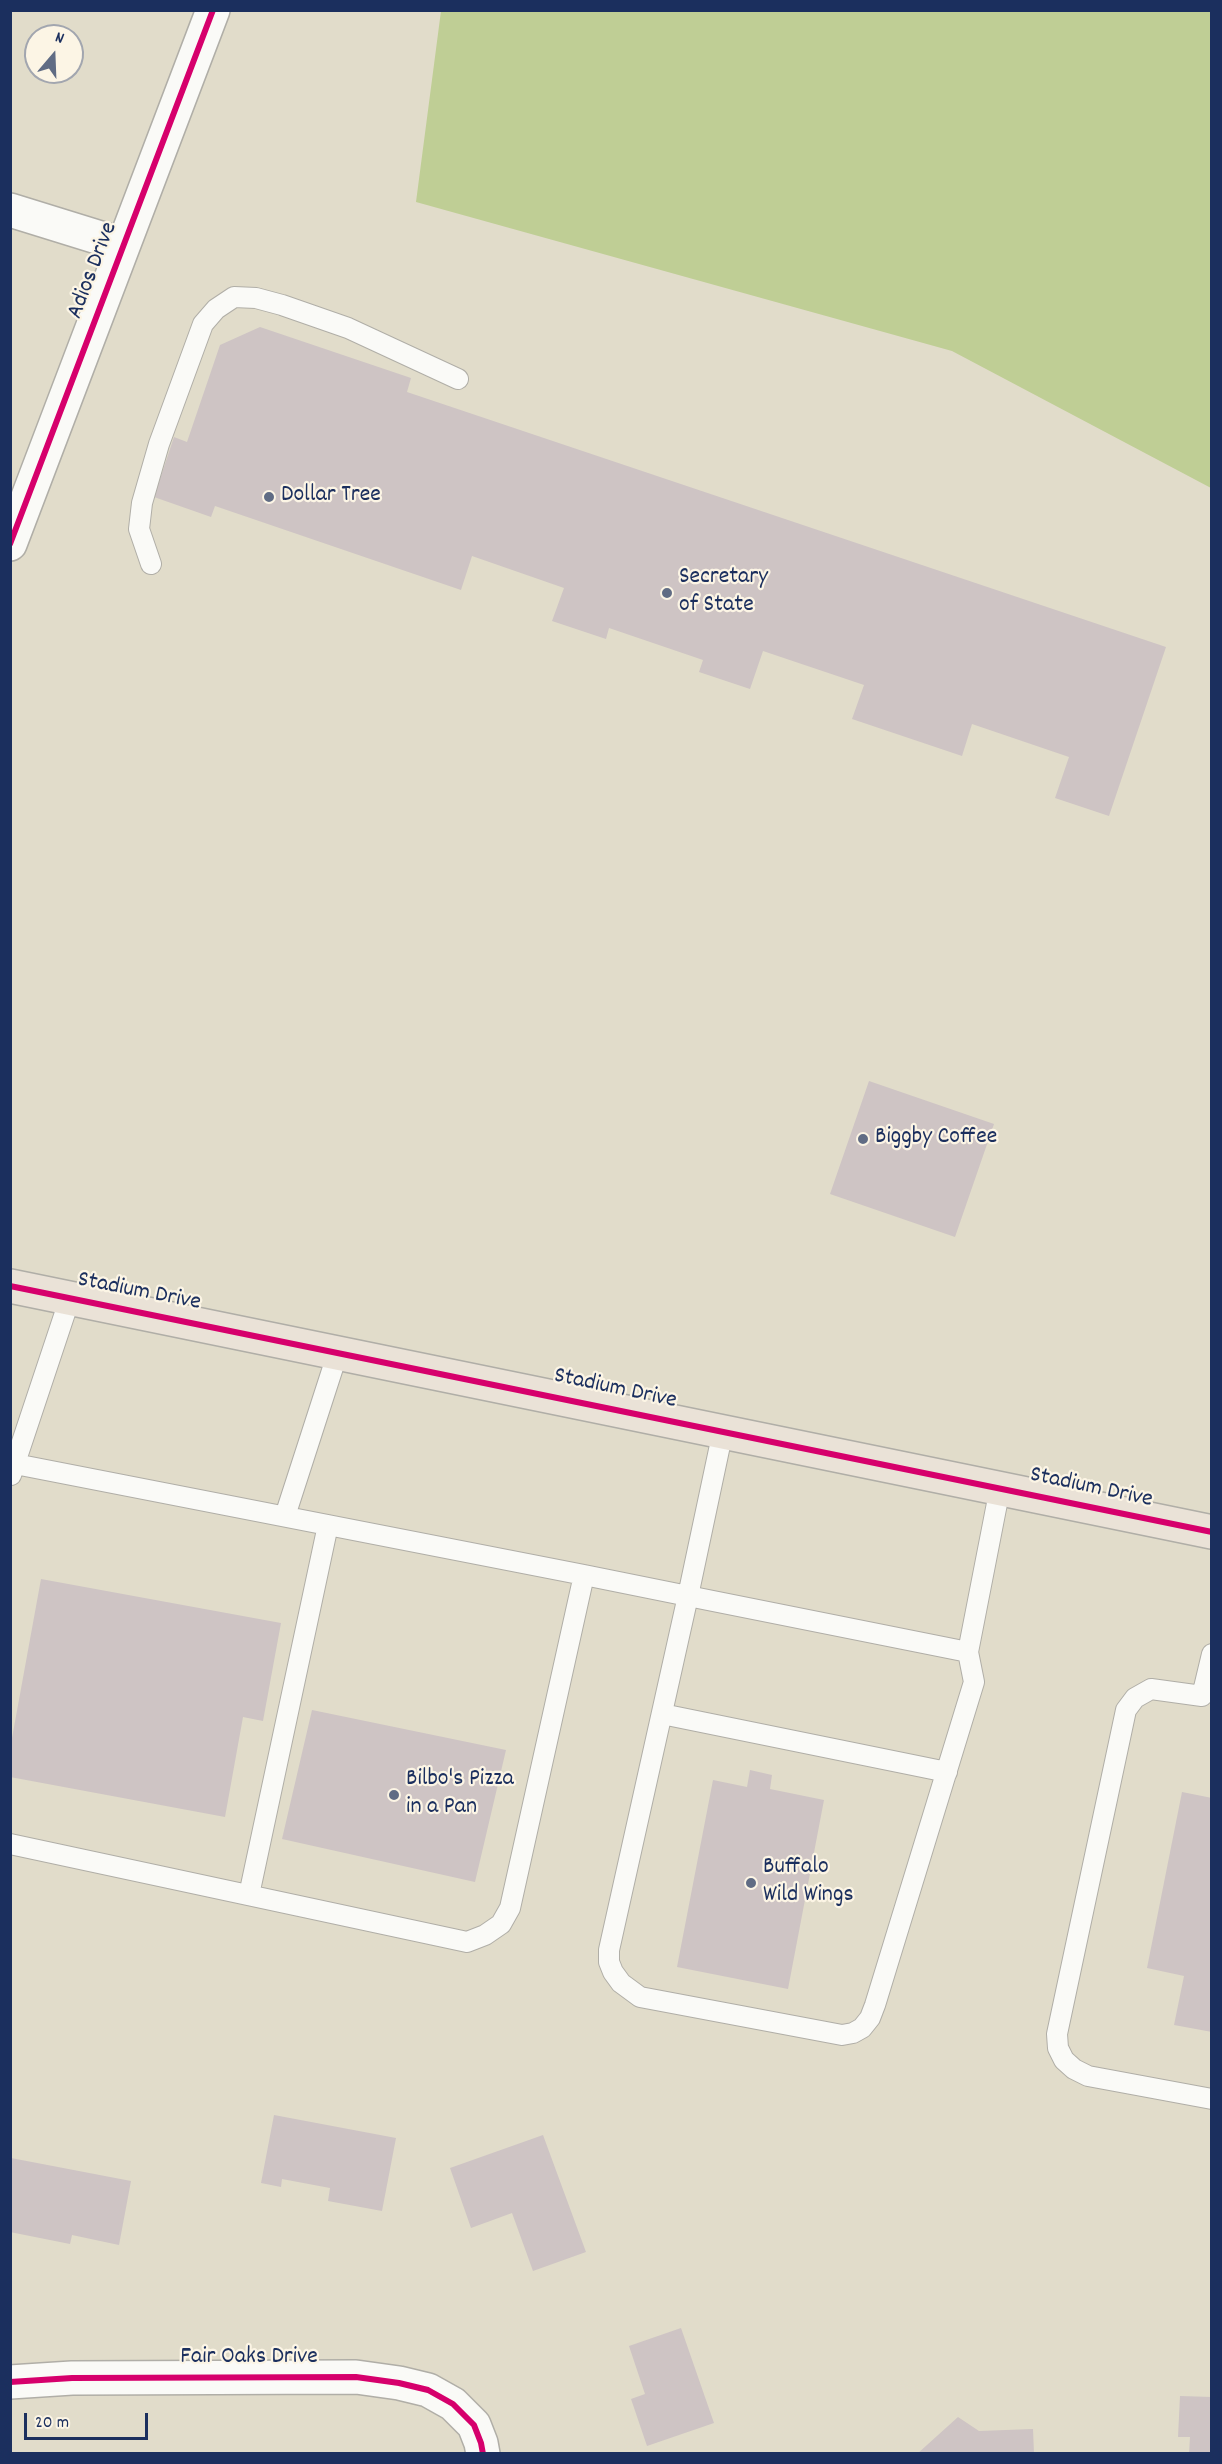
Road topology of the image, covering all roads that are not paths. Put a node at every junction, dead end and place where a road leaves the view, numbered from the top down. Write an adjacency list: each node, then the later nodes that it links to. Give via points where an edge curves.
1 (213, 10): 3 (street, Adios Drive)
2 (10, 210): 3 (street)
3 (123, 245): 5 (street, Adios Drive)
4 (458, 379): 6 (lane, via 348,328 282,305 234,297 203,324 159,444 139,529)
5 (10, 544)
6 (151, 564)
7 (10, 1286): 8 (main road, Stadium Drive)
8 (70, 1298): 9 (main road, Stadium Drive); 11 (lane)
9 (338, 1352): 10 (main road, Stadium Drive); 13 (lane)
10 (723, 1431): 12 (main road, Stadium Drive); 17 (lane)
11 (12, 1467): 13 (lane)
12 (1000, 1488): 15 (main road, Stadium Drive); 18 (lane)
13 (285, 1516): 14 (lane)
14 (328, 1525): 16 (lane); 23 (lane)
15 (1212, 1532)
16 (584, 1575): 17 (lane); 23 (lane, via 510,1908 501,1923 467,1942)
17 (688, 1596): 18 (lane); 20 (lane)
18 (968, 1652): 21 (lane, via 974,1682)
19 (1212, 1654): 24 (lane, via 1202,1696 1150,1689 1135,1698 1126,1710 1057,2034 1064,2060 1088,2076)
20 (662, 1714): 21 (lane); 21 (lane, via 609,1950 613,1972 640,1997 842,2035 862,2028 875,2006)
21 (947, 1772)
22 (10, 1844): 23 (lane)
23 (249, 1896)
24 (1212, 2099)
25 (10, 2382): 26 (street, Fair Oaks Drive, via 72,2378 357,2377 428,2390 453,2404)
26 (478, 2439)

